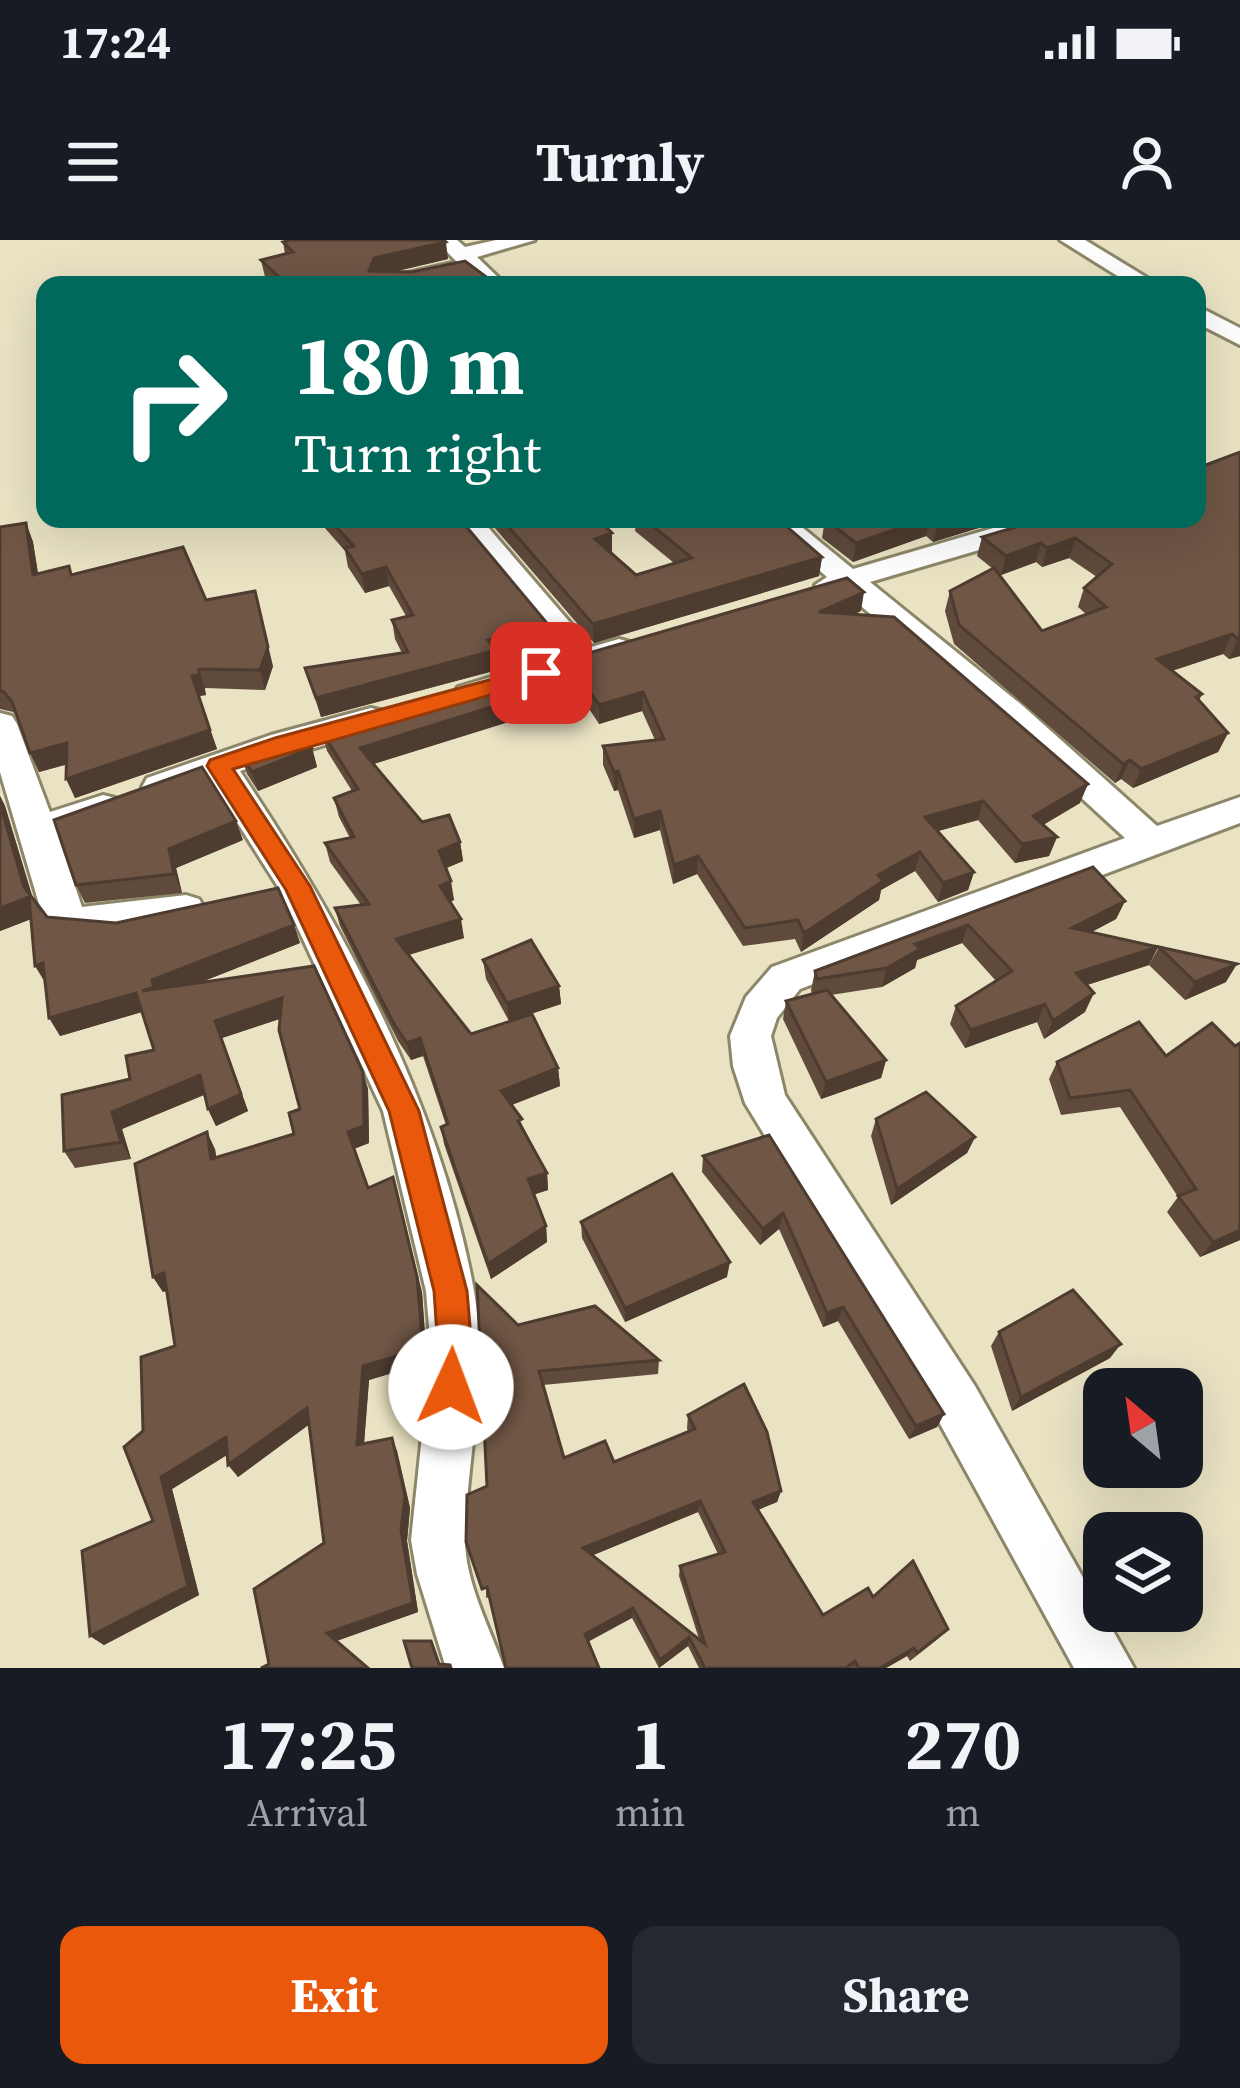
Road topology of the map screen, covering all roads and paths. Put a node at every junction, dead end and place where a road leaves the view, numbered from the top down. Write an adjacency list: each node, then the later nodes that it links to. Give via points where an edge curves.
1 (525, 240): 3 (street)
2 (1070, 240): 6 (street)
3 (460, 253): 4 (street); 5 (street)
4 (406, 276)
5 (485, 276)
6 (1132, 276)
7 (1206, 318): 8 (street)
8 (1240, 338)
9 (474, 528): 15 (street)
10 (786, 528): 12 (street)
11 (1023, 528): 12 (street)
12 (847, 580): 13 (street); 22 (street)
13 (803, 593)
14 (650, 639): 15 (street)
15 (584, 659): 16 (street)
16 (434, 702)
17 (393, 713): 19 (street)
18 (0, 724): 21 (street)
19 (227, 763): 21 (street); 24 (street, via 276,891 404,1111 450,1291 455,1350 438,1540)
20 (1240, 809): 22 (street)
21 (38, 829): 23 (street, via 58,904 71,921)
22 (1151, 842): 25 (street, via 786,978 766,998 748,1054 766,1103 957,1404)
23 (212, 904)
24 (476, 1668)
25 (1105, 1668)

